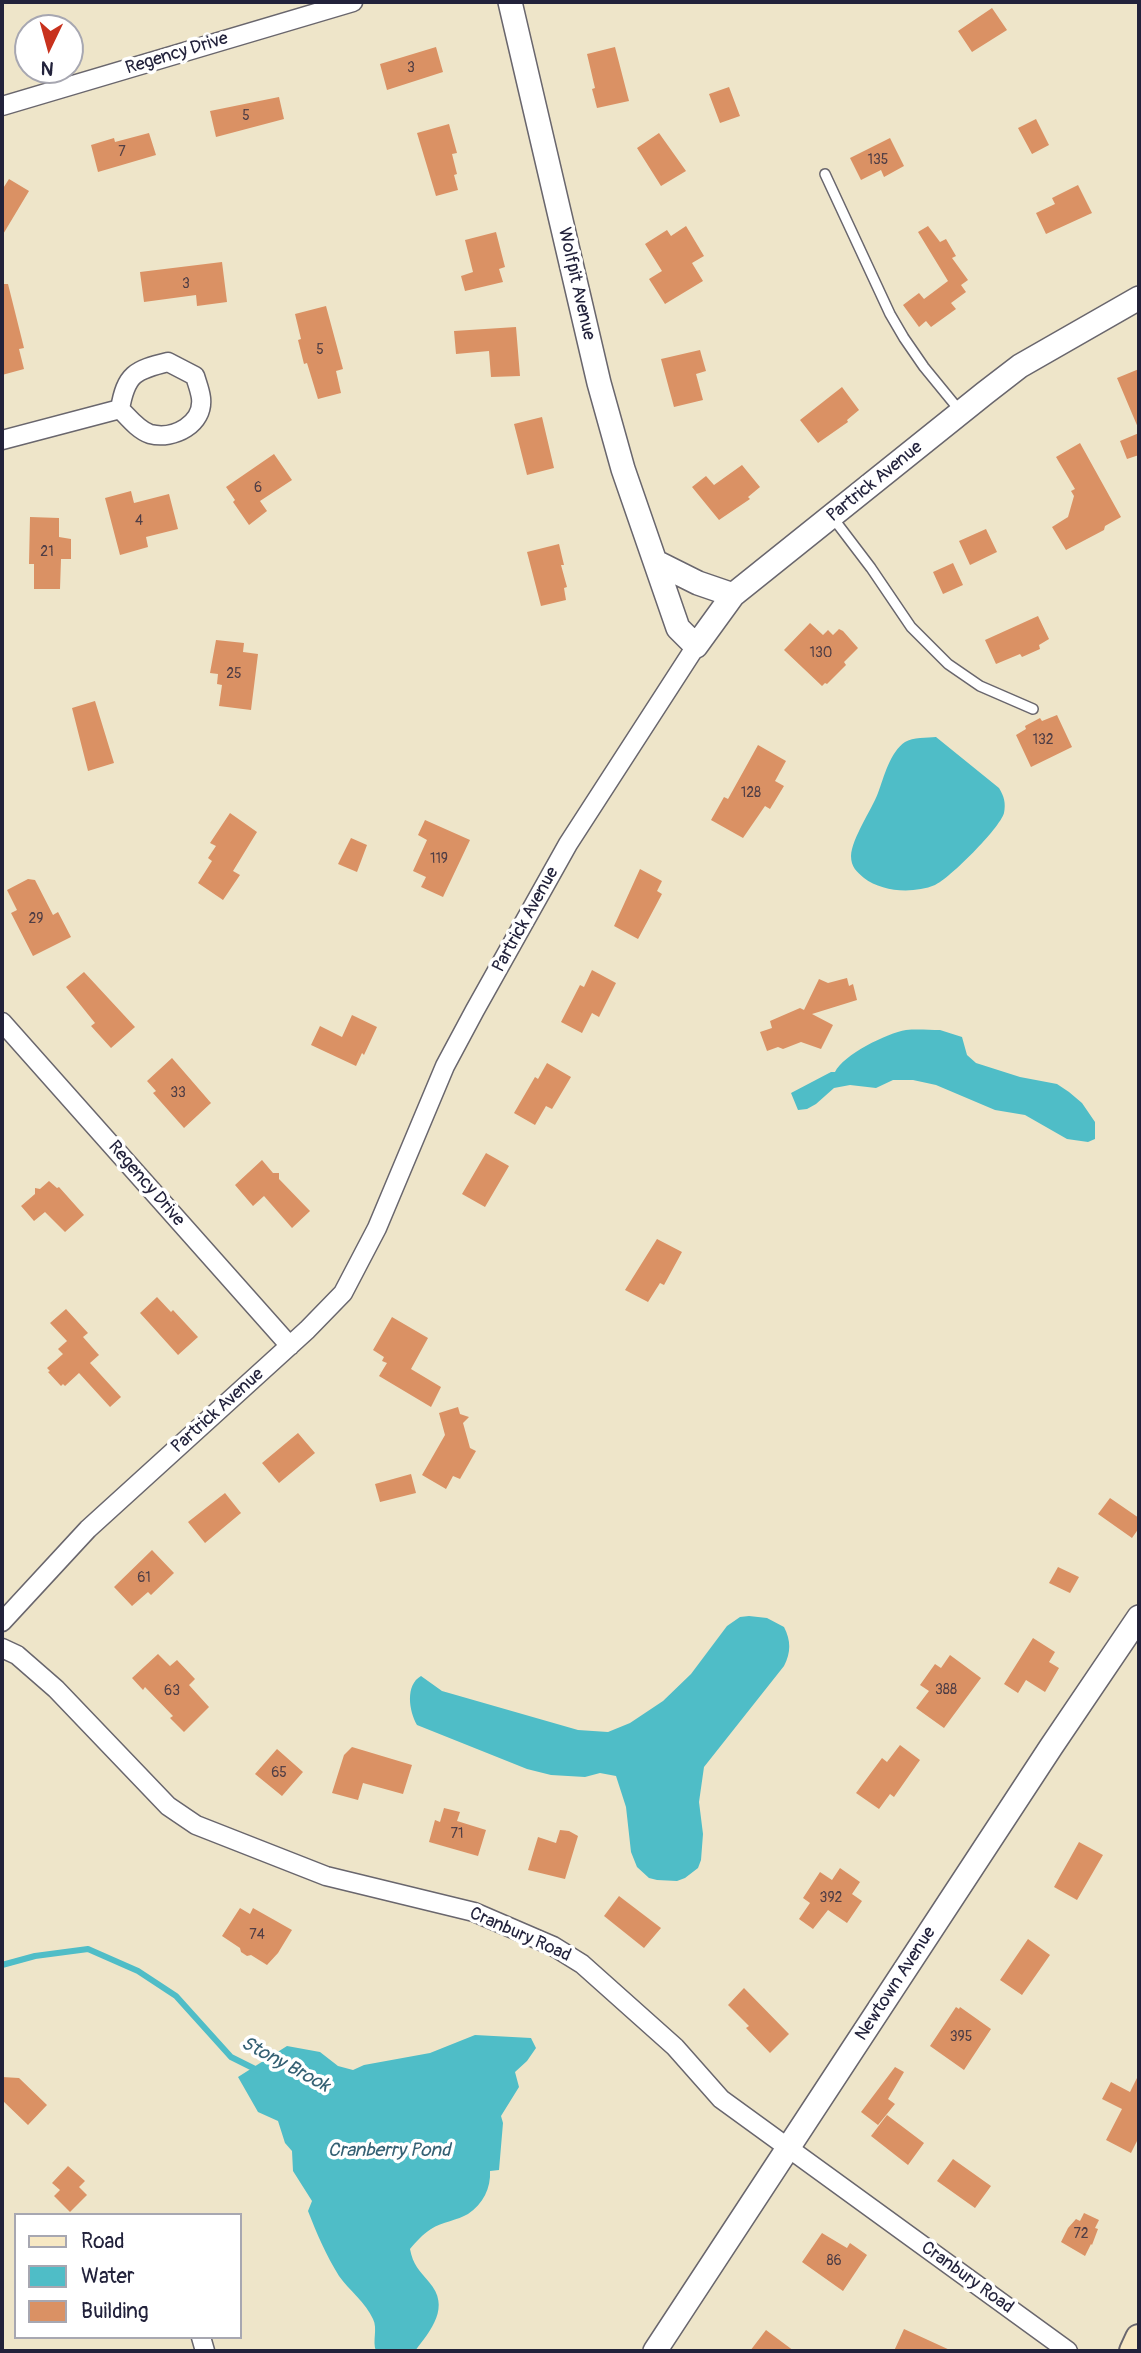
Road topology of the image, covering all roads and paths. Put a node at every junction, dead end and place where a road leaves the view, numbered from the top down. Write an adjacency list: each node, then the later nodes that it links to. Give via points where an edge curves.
1 (352, 2): 3 (street, Regency Drive)
2 (510, 2): 10 (street, Wolfpit Avenue, via 599,383)
3 (2, 106)
4 (825, 174): 7 (lane, via 890,314 924,367)
5 (1139, 298): 7 (street, Partrick Avenue, via 1020,366)
6 (120, 409): 6 (street, via 124,387 141,369 168,362 195,376 202,400 194,423 177,433 150,434); 8 (street)
7 (961, 412): 9 (street, Partrick Avenue)
8 (2, 440)
9 (832, 516): 11 (street, Partrick Avenue); 13 (lane, via 911,627 948,664 981,686)
10 (656, 562): 11 (street); 12 (street, Wolfpit Avenue, via 678,628)
11 (733, 596): 12 (street, Partrick Avenue)
12 (696, 646): 15 (street, Partrick Avenue, via 568,844 469,1021 353,1277 323,1316)
13 (1033, 709)
14 (2, 1022): 15 (street, Regency Drive)
15 (290, 1346): 17 (street, Partrick Avenue, via 106,1512)
16 (1139, 1617): 19 (street, Newtown Avenue)
17 (2, 1622)
18 (2, 1648): 19 (street, Cranbury Road, via 56,1689 182,1816 299,1867 474,1912 552,1946 582,1964 675,2047 721,2099)
19 (788, 2147): 21 (street, Newtown Avenue); 22 (street, Cranbury Road)
20 (1139, 2338): 23 (main road)
21 (655, 2351)
22 (1068, 2351)
23 (1133, 2351)

